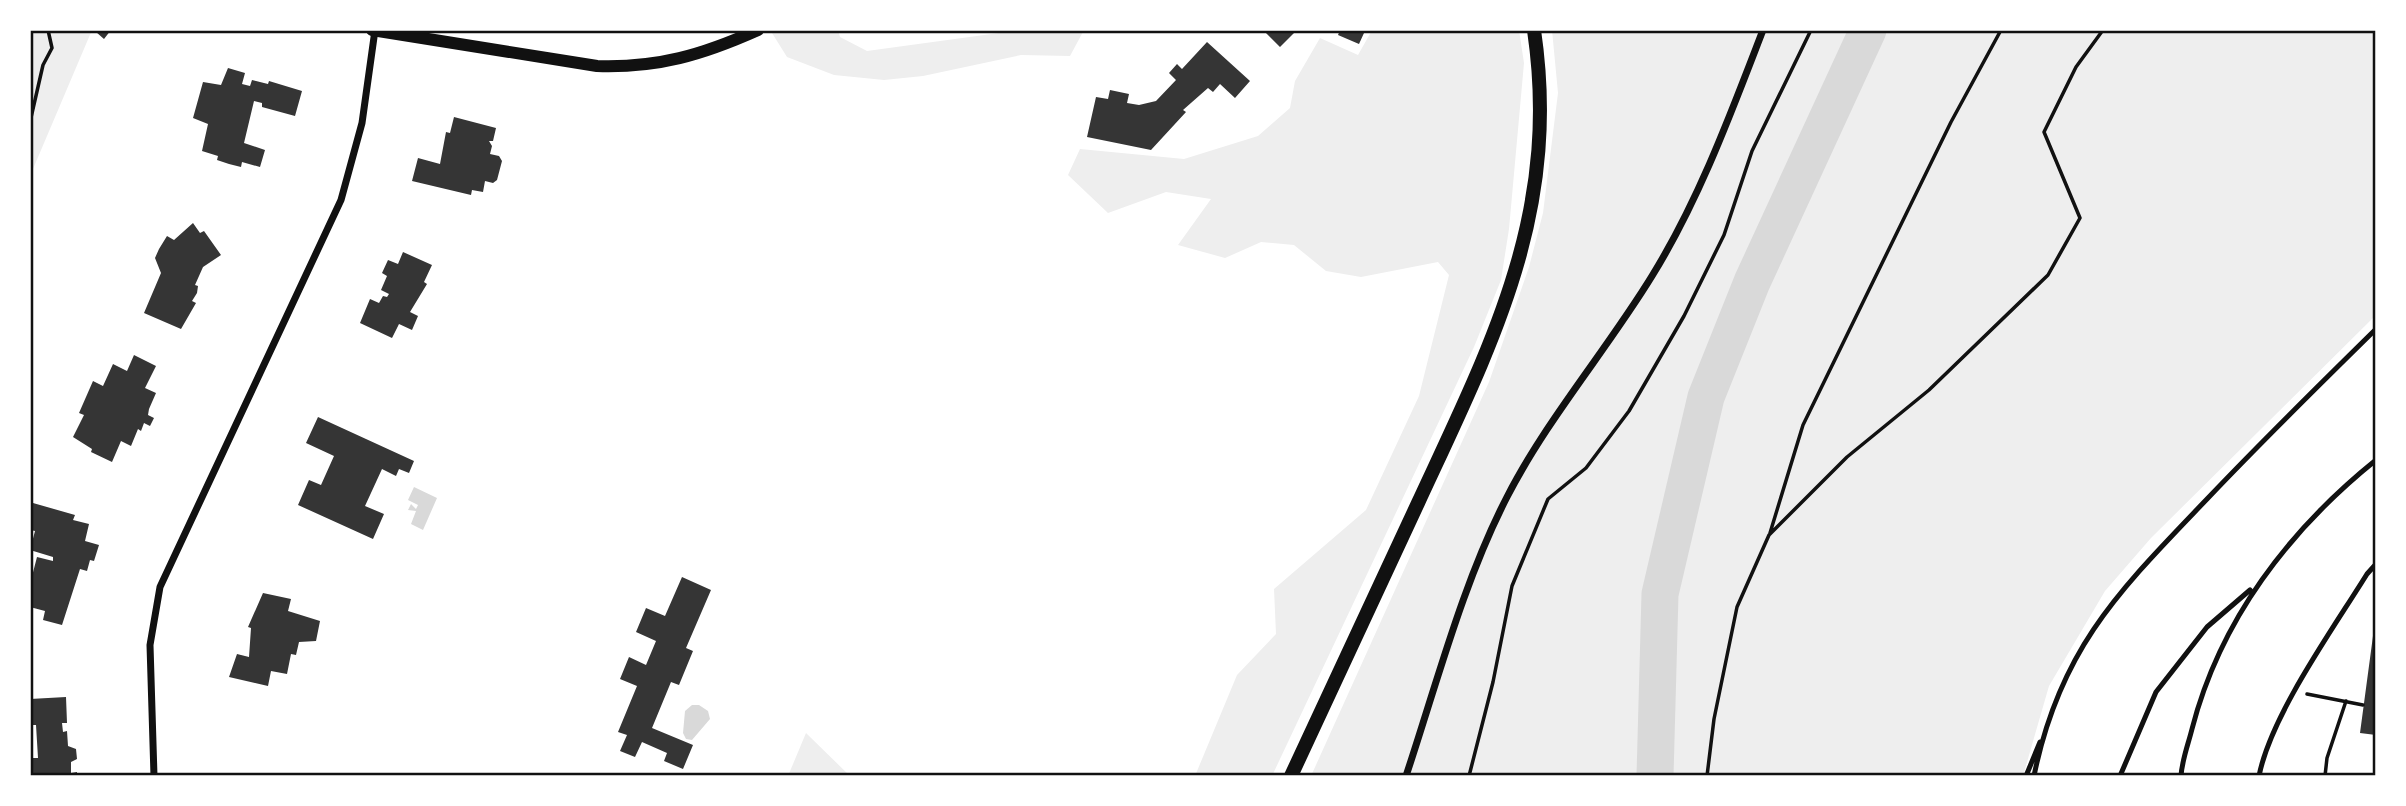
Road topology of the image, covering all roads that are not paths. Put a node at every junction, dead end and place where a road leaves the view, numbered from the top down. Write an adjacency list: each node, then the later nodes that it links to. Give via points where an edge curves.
1 (374, 30): 2 (street, via 624,67 662,64 711,51); 10 (street, via 362,123 341,200 160,587 150,645)
2 (758, 30)
3 (1534, 30): 11 (main road, via 1541,108 1539,158 1533,209 1516,275 1471,389)
4 (1763, 30): 12 (street, via 1685,220 1620,327 1525,465 1483,547)
5 (2376, 329): 9 (lane, via 2120,590 2076,655)
6 (2376, 460): 8 (lane, via 2339,490)
7 (2376, 564): 17 (lane, via 2292,696)
8 (2255, 585): 15 (lane, via 2207,627 2156,692); 16 (lane, via 2199,703)
9 (2050, 716): 13 (lane); 14 (lane)
10 (154, 776)
11 (1291, 776)
12 (1406, 776)
13 (2026, 776)
14 (2034, 776)
15 (2120, 776)
16 (2181, 776)
17 (2259, 776)

